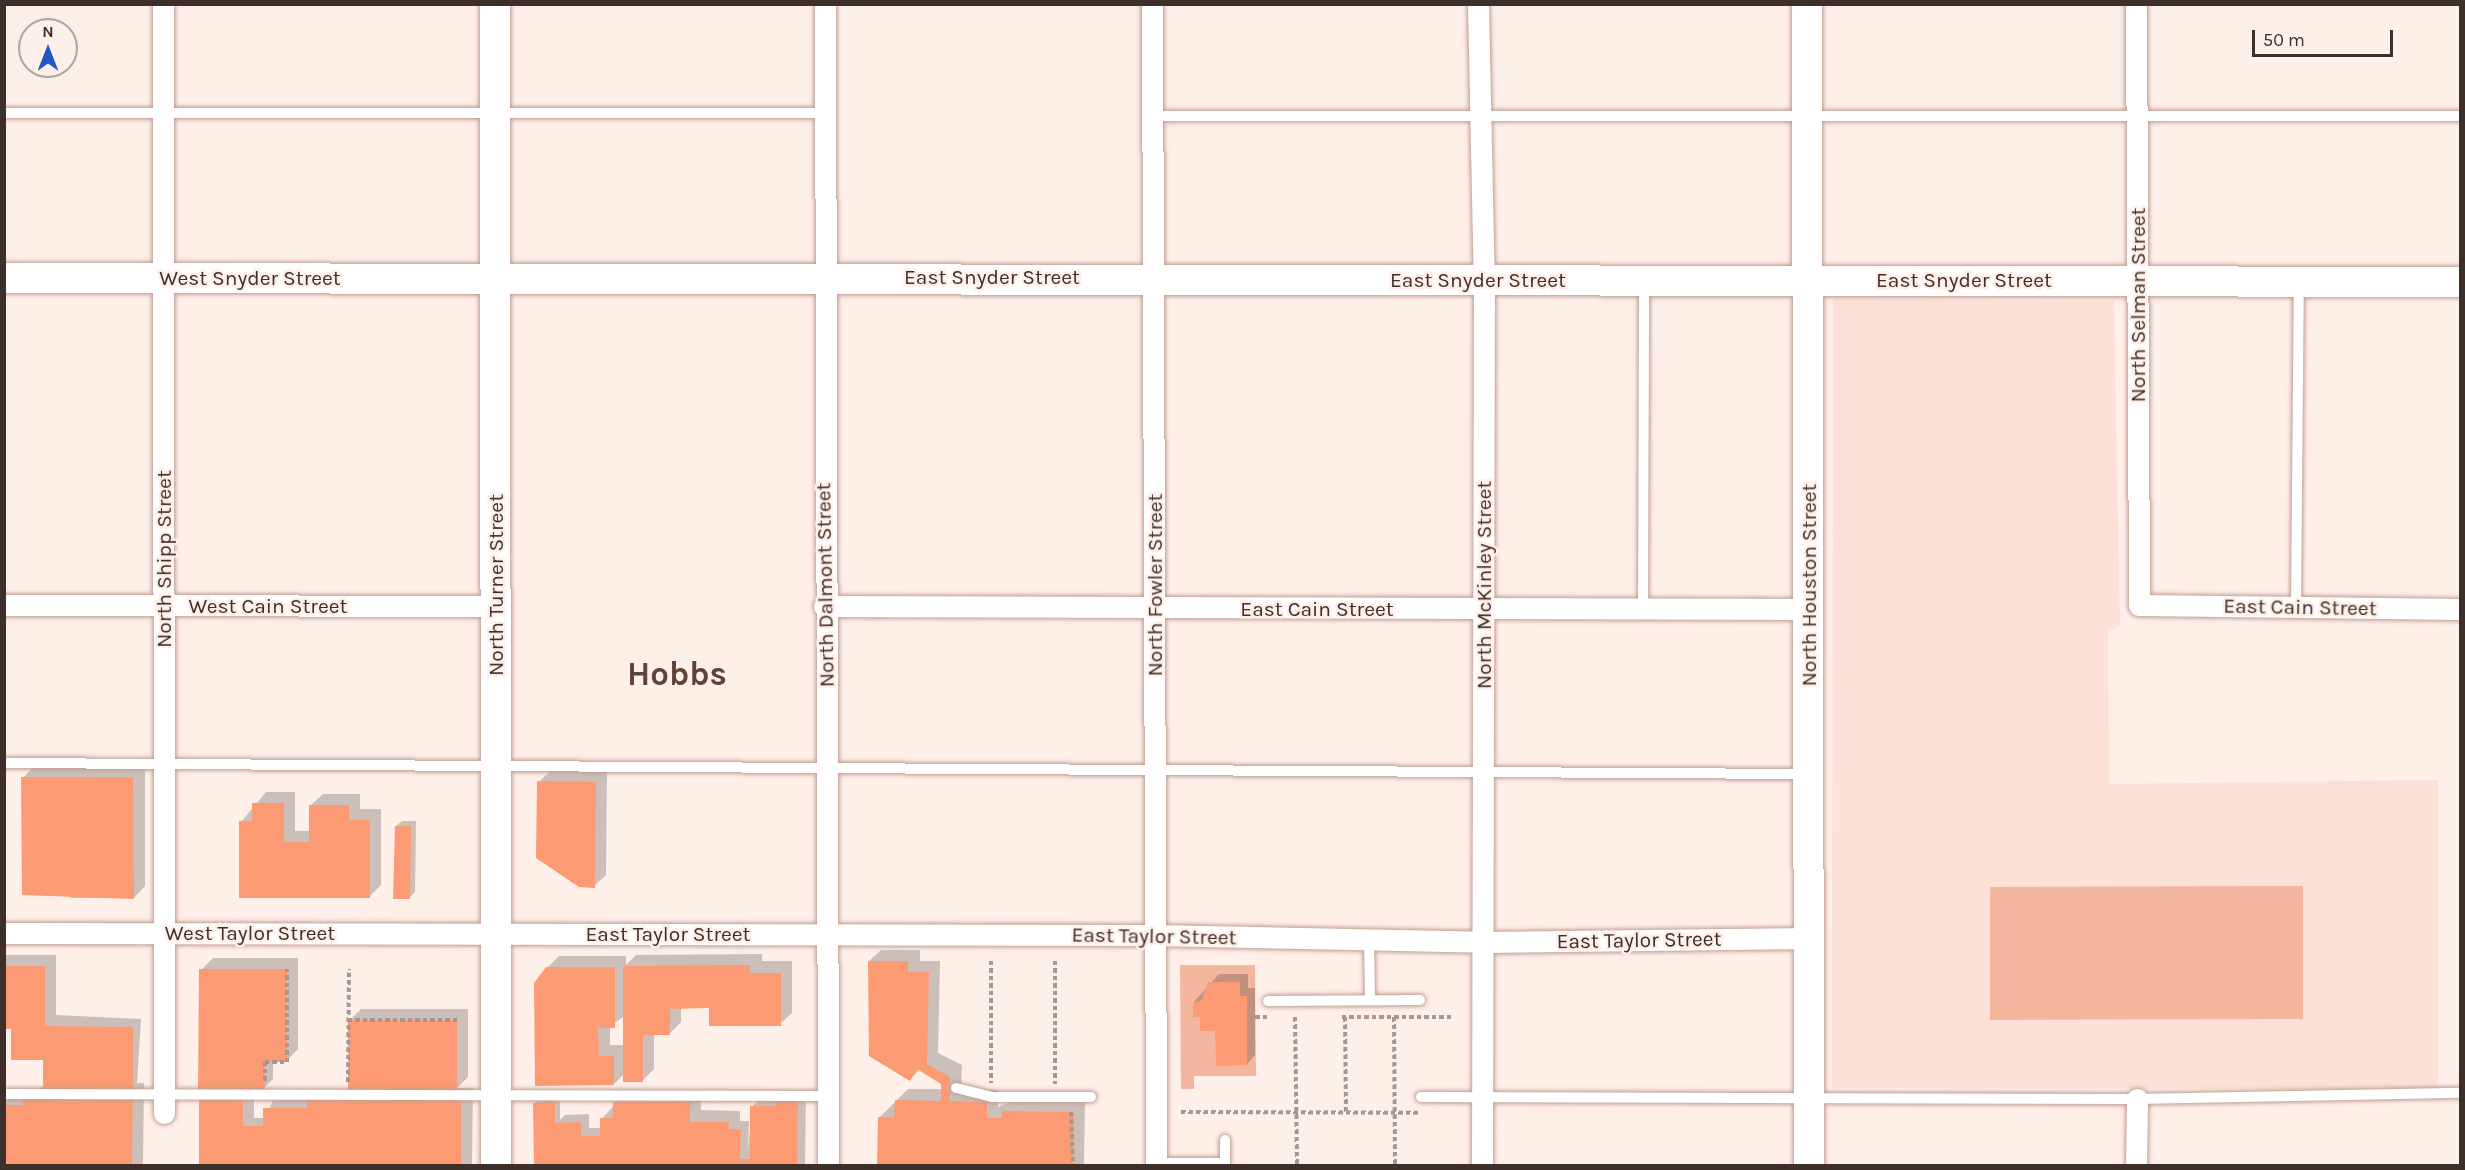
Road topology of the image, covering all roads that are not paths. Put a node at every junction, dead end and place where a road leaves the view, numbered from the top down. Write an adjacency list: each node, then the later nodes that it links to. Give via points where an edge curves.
1 (163, 4): 11 (street, North Shipp Street)
2 (495, 4): 8 (street, North Turner Street)
3 (825, 4): 10 (street, North Dalmont Street)
4 (1152, 4): 13 (street, North Fowler Street)
5 (1478, 4): 12 (street, North McKinley Street)
6 (1807, 4): 14 (street, North Houston Street)
7 (2136, 4): 15 (street, North Selman Street)
8 (495, 111): 10 (lane); 11 (lane); 20 (street, North Turner Street)
9 (4, 113): 11 (lane)
10 (826, 113): 21 (street, North Dalmont Street)
11 (164, 115): 19 (street, North Shipp Street)
12 (1480, 115): 13 (lane); 14 (lane); 24 (street, North McKinley Street)
13 (1152, 116): 17 (street, North Fowler Street)
14 (1808, 116): 15 (lane); 22 (street, North Houston Street)
15 (2137, 116): 16 (lane); 25 (street, North Selman Street)
16 (2460, 116)
17 (1152, 277): 21 (street, East Snyder Street); 24 (street, East Snyder Street); 34 (street, North Fowler Street)
18 (4, 278): 19 (street, West Snyder Street)
19 (164, 278): 20 (street, West Snyder Street); 30 (street, North Shipp Street)
20 (495, 278): 21 (street, East Snyder Street); 31 (street, North Turner Street)
21 (822, 278): 32 (street, North Dalmont Street)
22 (1809, 279): 23 (street, East Snyder Street); 25 (street, East Snyder Street); 35 (street, North Houston Street)
23 (1644, 280): 24 (street, East Snyder Street); 38 (lane)
24 (1484, 281): 37 (street, North McKinley Street)
25 (2138, 282): 26 (street, East Snyder Street); 29 (street, North Selman Street)
26 (2299, 282): 27 (street, East Snyder Street); 33 (lane)
27 (2460, 282)
28 (4, 605): 30 (street, West Cain Street)
29 (2139, 605): 33 (street, East Cain Street)
30 (164, 606): 31 (street, West Cain Street); 40 (street, North Shipp Street)
31 (496, 606): 41 (street, North Turner Street)
32 (824, 606): 34 (street, East Cain Street); 42 (street, North Dalmont Street)
33 (2296, 607): 36 (street, East Cain Street)
34 (1155, 609): 37 (street, East Cain Street); 43 (street, North Fowler Street)
35 (1809, 609): 38 (street, East Cain Street); 45 (street, North Houston Street)
36 (2460, 609)
37 (1484, 610): 38 (street, East Cain Street); 44 (street, North McKinley Street)
38 (1643, 610)
39 (4, 763): 40 (lane)
40 (164, 765): 41 (lane); 47 (street, North Shipp Street)
41 (496, 765): 42 (lane); 48 (street, North Turner Street)
42 (829, 765): 43 (lane); 49 (street, North Dalmont Street)
43 (1156, 768): 44 (lane); 50 (street, North Fowler Street)
44 (1484, 770): 45 (lane); 53 (street, North McKinley Street)
45 (1810, 774): 51 (street, North Houston Street)
46 (4, 933): 47 (street, West Taylor Street)
47 (164, 933): 48 (street, West Taylor Street); 67 (street, North Shipp Street)
48 (496, 934): 49 (street, East Taylor Street); 60 (street, North Turner Street)
49 (828, 934): 50 (street, East Taylor Street); 61 (street, North Dalmont Street)
50 (1156, 935): 52 (street, East Taylor Street); 69 (street, North Fowler Street)
51 (1811, 938): 53 (street, East Taylor Street); 63 (street, North Houston Street)
52 (1369, 940): 53 (street, East Taylor Street); 54 (lane)
53 (1483, 942): 62 (street, North McKinley Street)
54 (1370, 1000): 55 (lane); 56 (lane)
55 (1420, 1000)
56 (1268, 1001)
57 (956, 1088): 64 (lane, via 991,1097)
58 (2460, 1093): 66 (lane)
59 (4, 1094): 67 (lane)
60 (496, 1094): 61 (lane); 67 (lane); 71 (street, North Turner Street)
61 (828, 1096): 72 (street, North Dalmont Street)
62 (1483, 1096): 63 (lane); 65 (lane); 73 (street, North McKinley Street)
63 (1810, 1096): 66 (lane); 74 (street, North Houston Street)
64 (1091, 1097)
65 (1421, 1097)
66 (2137, 1099): 75 (street)
67 (164, 1104)
68 (1225, 1140): 70 (lane)
69 (1155, 1164): 70 (lane)
70 (1225, 1164)
71 (496, 1166)
72 (828, 1166)
73 (1482, 1166)
74 (1809, 1166)
75 (2136, 1166)

